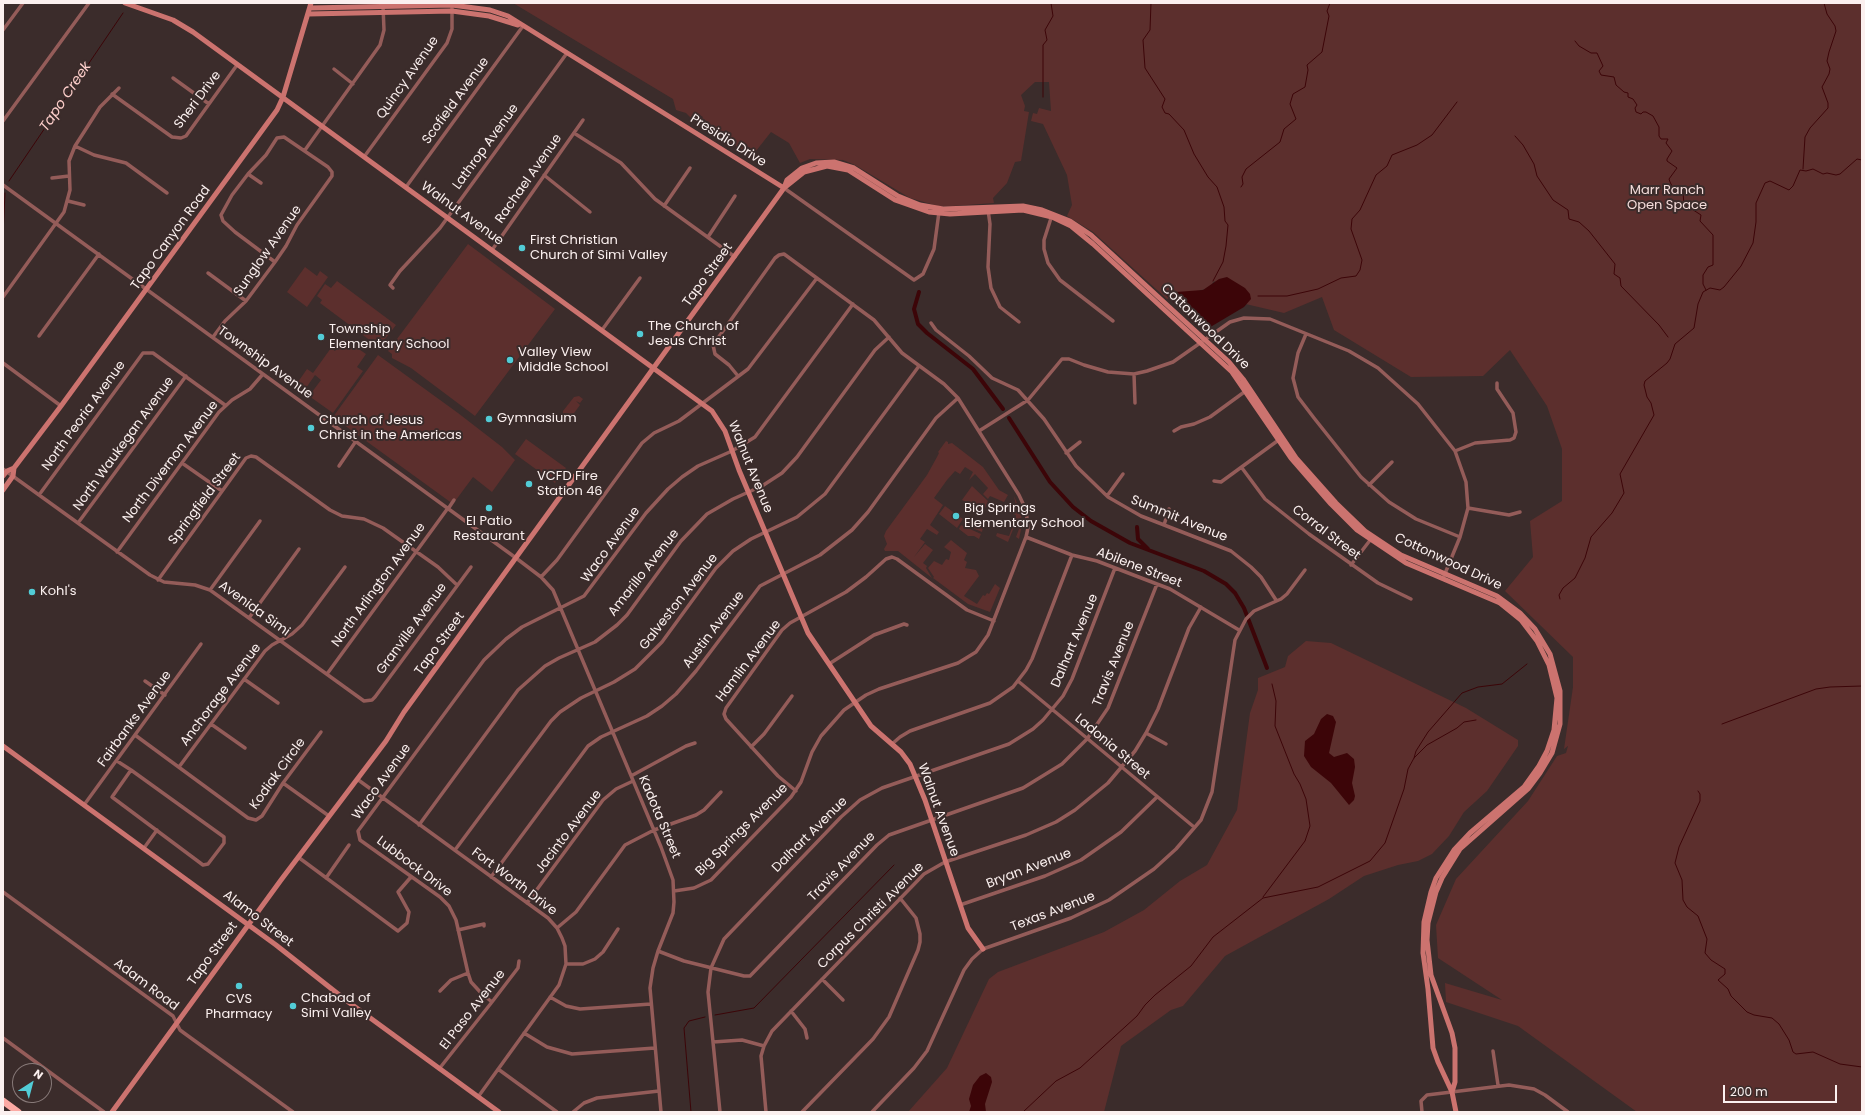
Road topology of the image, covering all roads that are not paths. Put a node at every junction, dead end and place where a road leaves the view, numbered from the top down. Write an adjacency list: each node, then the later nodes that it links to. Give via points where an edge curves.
1 (22, 3): 13 (street)
2 (89, 3): 23 (street)
3 (126, 3): 15 (street, Walnut Avenue, via 181,24)
4 (310, 5): 5 (street, Presidio Drive); 11 (street, Tapo Canyon Road)
5 (342, 5): 7 (street, Presidio Drive); 10 (street)
6 (452, 5): 7 (street, Presidio Drive); 8 (street, Quincy Avenue); 12 (street, Presidio Drive, via 490,10 508,16)
7 (383, 6): 9 (street)
8 (452, 11): 9 (street, Presidio Drive); 12 (street, Presidio Drive, via 489,16); 29 (street, Quincy Avenue, via 452,29 447,42)
9 (383, 12): 10 (street, Presidio Drive); 18 (street, via 384,30 380,45)
10 (341, 13): 11 (street, Presidio Drive)
11 (308, 14): 21 (street, Tapo Canyon Road)
12 (523, 26): 14 (street, Presidio Drive); 37 (street, Scofield Avenue)
13 (3, 30)
14 (567, 53): 38 (street, Presidio Drive); 48 (street, Lathrop Avenue)
15 (237, 65): 21 (street, Walnut Avenue); 22 (street, Sheri Drive)
16 (334, 69): 18 (street)
17 (173, 78): 22 (street)
18 (353, 84): 25 (street)
19 (119, 88): 20 (street)
20 (112, 94): 22 (street, Sheri Drive, via 177,139 186,136); 27 (street)
21 (283, 97): 25 (street, Walnut Avenue); 59 (street, Tapo Canyon Road, via 249,150)
22 (209, 104)
23 (4, 119)
24 (583, 120): 26 (street, Rachael Avenue)
25 (322, 126): 28 (street); 29 (street, Walnut Avenue)
26 (574, 133): 32 (street, Rachael Avenue); 43 (street, via 620,163)
27 (75, 146): 33 (street); 39 (street, via 94,155 126,163)
28 (305, 150): 31 (street, via 288,138 280,136); 54 (street, Sunglow Avenue, via 332,172 330,180 297,225)
29 (364, 157): 37 (street, Walnut Avenue)
30 (690, 168): 43 (street)
31 (248, 174): 35 (street); 54 (street, via 222,212 222,218 235,232)
32 (544, 175): 46 (street); 51 (street, Rachael Avenue)
33 (69, 176): 34 (street); 41 (street)
34 (52, 178)
35 (261, 183)
36 (3, 185): 49 (street, Township Avenue)
37 (406, 187): 48 (street, Walnut Avenue)
38 (784, 188): 45 (street, Cottonwood Drive, via 808,170 827,166 839,167 904,204 929,212); 45 (street, Presidio Drive, via 911,279 917,280 923,274 934,249); 53 (street, Tapo Street)
39 (168, 193)
40 (735, 196): 50 (street)
41 (68, 201): 42 (street); 49 (street)
42 (84, 205)
43 (664, 206): 50 (street)
44 (988, 209): 45 (street, Cottonwood Drive); 47 (street, Cottonwood Drive, via 1023,210); 65 (street, via 988,267 991,288 1000,307)
45 (939, 211)
46 (590, 212)
47 (1052, 215): 63 (street, via 1044,240 1048,263 1060,280); 71 (street, Cottonwood Drive, via 1082,234)
48 (448, 217): 51 (street, Walnut Avenue); 58 (street, Lathrop Avenue, via 400,271 390,285)
49 (56, 223): 52 (street, Township Avenue); 60 (street)
50 (708, 237): 53 (street)
51 (492, 250): 66 (street, Walnut Avenue)
52 (99, 254): 59 (street, Township Avenue); 68 (street)
53 (735, 257): 74 (street, Tapo Street)
54 (275, 262): 61 (street, Sunglow Avenue)
55 (208, 273): 61 (street)
56 (640, 278): 66 (street)
57 (817, 278): 62 (street, Big Springs Avenue); 78 (street, via 755,362); 78 (street, Big Springs Avenue, via 786,256 779,255 713,345 715,354)
58 (393, 288)
59 (147, 289): 69 (street, Township Avenue); 86 (street, Tapo Canyon Road)
60 (3, 297)
61 (246, 301): 69 (street, Sunglow Avenue)
62 (853, 304): 70 (street, Big Springs Avenue, via 874,320); 92 (street, Waco Avenue, via 760,431 749,442)
63 (1112, 321)
64 (931, 322): 82 (street, Summit Avenue, via 936,330 987,374 998,382 1015,387)
65 (1019, 322)
66 (602, 330): 74 (street, Walnut Avenue)
67 (1306, 334): 71 (street, via 1270,319 1252,317 1230,322); 93 (street, via 1349,351 1391,378 1423,409); 105 (street, via 1294,366 1296,391 1314,418)
68 (39, 336)
69 (213, 337): 75 (street, Township Avenue)
70 (889, 337): 73 (street, Big Springs Avenue, via 902,353); 108 (street, Amarillo Avenue, via 875,350 792,464 773,480)
71 (1203, 341): 76 (street, via 1173,362); 80 (street, Cottonwood Drive)
72 (3, 364): 86 (street)
73 (919, 366): 81 (street, Big Springs Avenue); 119 (street, Galveston Avenue, via 824,494 797,518)
74 (654, 368): 83 (street, Walnut Avenue); 127 (street, Tapo Street)
75 (263, 374): 85 (street, North Divernon Avenue, via 250,389); 90 (street, Township Avenue)
76 (1134, 374): 82 (street, via 1096,369 1062,358); 84 (street)
77 (186, 376): 85 (street); 109 (street, North Peoria Avenue, via 152,353 146,352 140,356); 117 (street, North Waukegan Avenue)
78 (738, 376): 83 (street)
79 (1497, 384): 93 (street, via 1497,389 1513,413 1516,432 1514,438 1507,441 1475,443)
80 (1247, 389): 88 (street, via 1210,417); 89 (street, Cottonwood Drive)
81 (958, 398): 87 (street, Big Springs Avenue); 133 (street, Austin Avenue, via 936,418 852,530 820,555)
82 (1028, 400): 87 (street); 94 (street, Summit Avenue)
83 (702, 403): 92 (street, Walnut Avenue, via 720,422); 135 (street, via 679,421 654,433 642,443 557,560)
84 (1135, 403)
85 (225, 405): 96 (street, North Divernon Avenue)
86 (61, 406): 98 (street, Tapo Canyon Road)
87 (979, 431): 120 (street, Big Springs Avenue, via 1023,502 1028,518)
88 (1174, 432)
89 (1280, 439): 99 (street); 122 (street, Cottonwood Drive, via 1298,467 1331,504)
90 (356, 442): 97 (street); 112 (street, Township Avenue)
91 (1080, 442): 94 (street)
92 (732, 451): 108 (street, Walnut Avenue); 142 (street, Waco Avenue, via 698,466 668,489 646,513 588,592)
93 (1455, 451): 113 (street, via 1466,482)
94 (1066, 453): 110 (street, Summit Avenue, via 1085,477)
95 (1392, 462): 105 (street)
96 (182, 463): 107 (street); 124 (street, North Divernon Avenue)
97 (339, 466)
98 (14, 468): 100 (street, Tapo Canyon Road); 103 (street)
99 (1242, 468): 104 (street, via 1221,482); 128 (street, Corral Street, via 1272,506)
100 (5, 470): 102 (street, Tapo Canyon Road); 103 (street, Avenida Simi)
101 (1123, 474): 110 (street)
102 (3, 476)
103 (13, 476): 106 (street); 109 (street, Avenida Simi)
104 (1214, 481)
105 (1369, 485): 121 (street, via 1402,511)
106 (3, 490)
107 (222, 491): 125 (street, Springfield Street, via 246,458 254,456 330,510 342,516 375,523); 136 (street, Springfield Street)
108 (748, 492): 119 (street, Walnut Avenue); 151 (street, Amarillo Avenue, via 720,506 698,523 681,541 627,615 595,642)
109 (39, 495): 117 (street, Avenida Simi)
110 (1107, 496): 118 (street, Summit Avenue, via 1131,511)
111 (454, 500): 112 (street, North Arlington Avenue)
112 (448, 508): 125 (street, North Arlington Avenue); 127 (street, Township Avenue)
113 (1468, 508): 115 (street, via 1509,515); 121 (street)
114 (1170, 509): 118 (street)
115 (1520, 512)
116 (260, 521): 139 (street)
117 (78, 523): 124 (street, Avenida Simi)
118 (1164, 525): 141 (street, Summit Avenue, via 1222,547 1239,557 1260,577)
119 (765, 533): 133 (street, Walnut Avenue); 157 (street, Galveston Avenue, via 742,544 723,560 646,660 624,676)
120 (1026, 537): 126 (street, Abilene Street); 146 (street, Big Springs Avenue)
121 (1460, 537): 134 (street)
122 (1371, 539): 128 (street); 134 (street, Cottonwood Drive, via 1406,563)
123 (299, 549): 145 (street)
124 (117, 552): 136 (street, Avenida Simi)
125 (416, 552): 138 (street, Springfield Street); 153 (street, North Arlington Avenue)
126 (1072, 555): 131 (street, Abilene Street); 156 (street, via 1032,659)
127 (516, 558): 135 (street, Kadota Street); 182 (street, Tapo Street)
128 (1351, 565): 140 (street, Corral Street, via 1378,583)
129 (345, 567): 149 (street, Anchorage Avenue, via 302,625)
130 (471, 567): 138 (street, Granville Avenue)
131 (1115, 568): 137 (street, Abilene Street); 163 (street, Dalhart Avenue, via 1072,679)
132 (1305, 570): 141 (street, Texas Avenue, via 1287,594)
133 (783, 574): 144 (street, Walnut Avenue); 166 (street, Austin Avenue, via 766,582 755,592 676,694 647,716)
134 (1444, 576): 240 (street, Cottonwood Drive, via 1488,597 1521,620 1538,641 1547,658 1554,677 1557,704 1550,742 1539,766 1524,787 1454,850 1436,878 1427,907 1422,953 1429,996 1431,1032 1438,1062); 240 (street, Cottonwood Drive, via 1498,596 1528,620 1541,637 1554,664 1561,708 1558,735 1552,753 1540,773 1520,796 1460,849 1442,878 1431,908 1428,956 1433,981 1455,1048 1455,1082)
135 (541, 577): 142 (street, Kadota Street, via 552,590)
136 (158, 580): 139 (street, Avenida Simi, via 195,585)
137 (1157, 584): 143 (street, Abilene Street, via 1177,592); 169 (street, Travis Avenue, via 1114,697 1103,718)
138 (457, 585): 160 (street, Granville Avenue, via 375,697)
139 (210, 590): 145 (street, Avenida Simi)
140 (1411, 599)
141 (1276, 600): 148 (street, Texas Avenue, via 1254,611)
142 (560, 607): 151 (street, Kadota Street); 187 (street, Waco Avenue, via 522,627 484,660)
143 (1201, 607): 148 (street, Abilene Street); 167 (street, Corpus Christi Avenue, via 1189,628 1158,709)
144 (800, 616): 146 (street, Hamlin Avenue, via 846,592 890,557 897,559 967,610); 152 (street, Walnut Avenue); 174 (street, Hamlin Avenue, via 782,630 724,712 726,719)
145 (249, 618): 149 (street, Avenida Simi)
146 (994, 621): 161 (street, Big Springs Avenue, via 984,643 967,659 880,689)
147 (907, 625): 152 (street, via 874,634)
148 (1239, 630): 193 (street, Texas Avenue, via 1232,649 1212,792 1205,812)
149 (280, 640): 153 (street, Avenida Simi); 154 (street, Anchorage Avenue, via 265,651)
150 (201, 644): 158 (street, Fairbanks Avenue)
151 (578, 649): 157 (street, Kadota Street); 192 (street, Amarillo Avenue, via 545,666 518,690)
152 (829, 664): 161 (street, Walnut Avenue)
153 (327, 674): 160 (street, Avenida Simi, via 361,699)
154 (244, 679): 162 (street); 164 (street, Anchorage Avenue)
155 (145, 681): 158 (street)
156 (1018, 681): 163 (street, Ladonia Street); 171 (street, via 1006,694 990,703 910,731)
157 (595, 690): 166 (street, Kadota Street); 199 (street, Galveston Avenue, via 571,704 551,721)
158 (165, 695): 168 (street, Fairbanks Avenue)
159 (792, 696): 174 (street, via 764,734)
160 (368, 701)
161 (854, 702): 171 (street, Walnut Avenue, via 871,726); 185 (street, Big Springs Avenue, via 821,736)
162 (278, 703)
163 (1053, 710): 169 (street, Ladonia Street); 181 (street, Dalhart Avenue, via 1032,729 1009,744)
164 (211, 724): 175 (street); 177 (street, Anchorage Avenue)
165 (321, 732): 184 (street, Kodiak Circle)
166 (612, 732): 180 (street, Kadota Street); 203 (street, Austin Avenue, via 594,740 584,750)
167 (1146, 733): 172 (street); 178 (street, Corpus Christi Avenue)
168 (135, 735): 176 (street, Fairbanks Avenue); 177 (street)
169 (1087, 739): 178 (street, Ladonia Street); 191 (street, Travis Avenue, via 1062,764 1033,783)
170 (695, 743): 180 (street)
171 (892, 744): 181 (street, Walnut Avenue, via 906,758)
172 (1166, 744)
173 (3, 746): 189 (street, Alamo Street)
174 (750, 747): 185 (street, via 778,776)
175 (245, 748)
176 (117, 761): 179 (street); 189 (street, Fairbanks Avenue)
177 (179, 767): 184 (street, Kodiak Circle, via 248,818 256,820 262,816)
178 (1122, 768): 188 (street, Ladonia Street); 201 (street, Corpus Christi Avenue, via 1092,797 1056,822 1026,835)
179 (131, 770): 194 (street, via 112,797); 194 (street, via 225,840 208,864 203,865)
180 (631, 776): 183 (street, Kadota Street)
181 (915, 777): 191 (street, Walnut Avenue); 219 (street, Dalhart Avenue, via 882,788 850,808 729,932 718,948)
182 (357, 779): 187 (street, Fort Worth Drive); 190 (street, Tapo Street)
183 (633, 781): 195 (street, Kadota Street); 208 (street, Jacinto Avenue, via 616,789 603,800)
184 (283, 783): 190 (street)
185 (796, 790): 205 (street, Big Springs Avenue, via 710,880 694,888)
186 (721, 792): 195 (street, via 696,815)
187 (382, 798): 192 (street, Fort Worth Drive); 196 (street, Waco Avenue, via 358,832)
188 (1156, 798): 193 (street, Ladonia Street); 209 (street, Bryan Avenue, via 1121,832 1081,860 1045,876)
189 (84, 805): 198 (street, Alamo Street)
190 (329, 816): 200 (street, Tapo Street)
191 (931, 819): 201 (street, Walnut Avenue); 219 (street, Travis Avenue, via 896,831 882,839 753,974 744,976)
192 (419, 825): 199 (street, Fort Worth Drive)
193 (1194, 828): 215 (street, Texas Avenue, via 1154,869 1109,900 1071,918)
194 (157, 830): 198 (street)
195 (654, 830): 205 (street, Kadota Street, via 670,869); 212 (street, via 625,845 576,912)
196 (358, 836): 202 (street, Lubbock Drive)
197 (349, 845): 204 (street)
198 (144, 848): 210 (street, Alamo Street)
199 (455, 850): 203 (street, Fort Worth Drive)
200 (298, 857): 204 (street); 210 (street, Tapo Street)
201 (945, 862): 207 (street, Corpus Christi Avenue, via 924,874); 209 (street, Walnut Avenue)
202 (411, 877): 204 (street, via 398,892 409,912 406,922 398,931); 214 (street, Lubbock Drive, via 446,903 453,913)
203 (491, 877): 208 (street, Fort Worth Drive)
204 (326, 878)
205 (674, 891): 216 (street, Kadota Street, via 673,913)
206 (3, 892): 228 (street, Adam Road)
207 (900, 898): 221 (street, Corpus Christi Avenue); 253 (street, via 916,918 920,942 888,1017 873,1039)
208 (527, 903): 212 (street, Fort Worth Drive)
209 (960, 905): 215 (street, Walnut Avenue, via 968,928)
210 (248, 924): 228 (street, Tapo Street); 236 (street, Alamo Street)
211 (484, 926): 214 (street)
212 (557, 928): 218 (street, Fort Worth Drive, via 565,946)
213 (618, 929): 218 (street, via 603,952 595,959 583,964)
214 (458, 930): 220 (street, Lubbock Drive)
215 (983, 949): 254 (street, Texas Avenue, via 964,970 922,1059)
216 (658, 951): 219 (street); 226 (street, Kadota Street, via 652,976)
217 (519, 961): 225 (street, El Paso Avenue, via 518,968)
218 (566, 964): 223 (street, Fort Worth Drive, via 562,978)
219 (711, 968): 232 (street, Dalhart Avenue, via 708,992)
220 (468, 973): 222 (street, via 451,980); 225 (street, Lubbock Drive, via 476,989)
221 (822, 979): 224 (street); 227 (street, Corpus Christi Avenue)
222 (440, 991)
223 (550, 997): 226 (street, via 566,1006 580,1009); 229 (street, Fort Worth Drive)
224 (843, 1000)
225 (492, 1002): 236 (street, El Paso Avenue)
226 (651, 1004): 234 (street, Kadota Street)
227 (791, 1011): 231 (street, via 805,1029); 233 (street, Corpus Christi Avenue, via 772,1031)
228 (177, 1022): 245 (street, Tapo Street); 246 (street, Adam Road, via 180,1030)
229 (524, 1033): 234 (street, via 547,1048 572,1054); 237 (street, Fort Worth Drive)
230 (3, 1038): 244 (street)
231 (806, 1038)
232 (713, 1042): 233 (street, via 742,1040); 251 (street, Dalhart Avenue)
233 (764, 1046): 252 (street, Corpus Christi Avenue, via 761,1065)
234 (655, 1048): 239 (street, Kadota Street)
235 (1493, 1051): 238 (street)
236 (439, 1069): 241 (street, Alamo Street)
237 (498, 1069): 241 (street, Fort Worth Drive); 248 (street)
238 (1498, 1085): 240 (street); 257 (street, via 1534,1089)
239 (659, 1091): 249 (street, via 597,1098 584,1103); 250 (street, Kadota Street)
240 (1452, 1092): 255 (street, via 1424,1097 1420,1104); 256 (street)
241 (478, 1097): 247 (street, Alamo Street)
242 (3, 1101): 243 (highway)
243 (18, 1112)
244 (104, 1112)
245 (112, 1112)
246 (293, 1112)
247 (499, 1112)
248 (557, 1112)
249 (573, 1112)
250 (661, 1112)
251 (720, 1112)
252 (766, 1112)
253 (802, 1112)
254 (872, 1112)
255 (1422, 1112)
256 (1456, 1112)
257 (1568, 1112)

